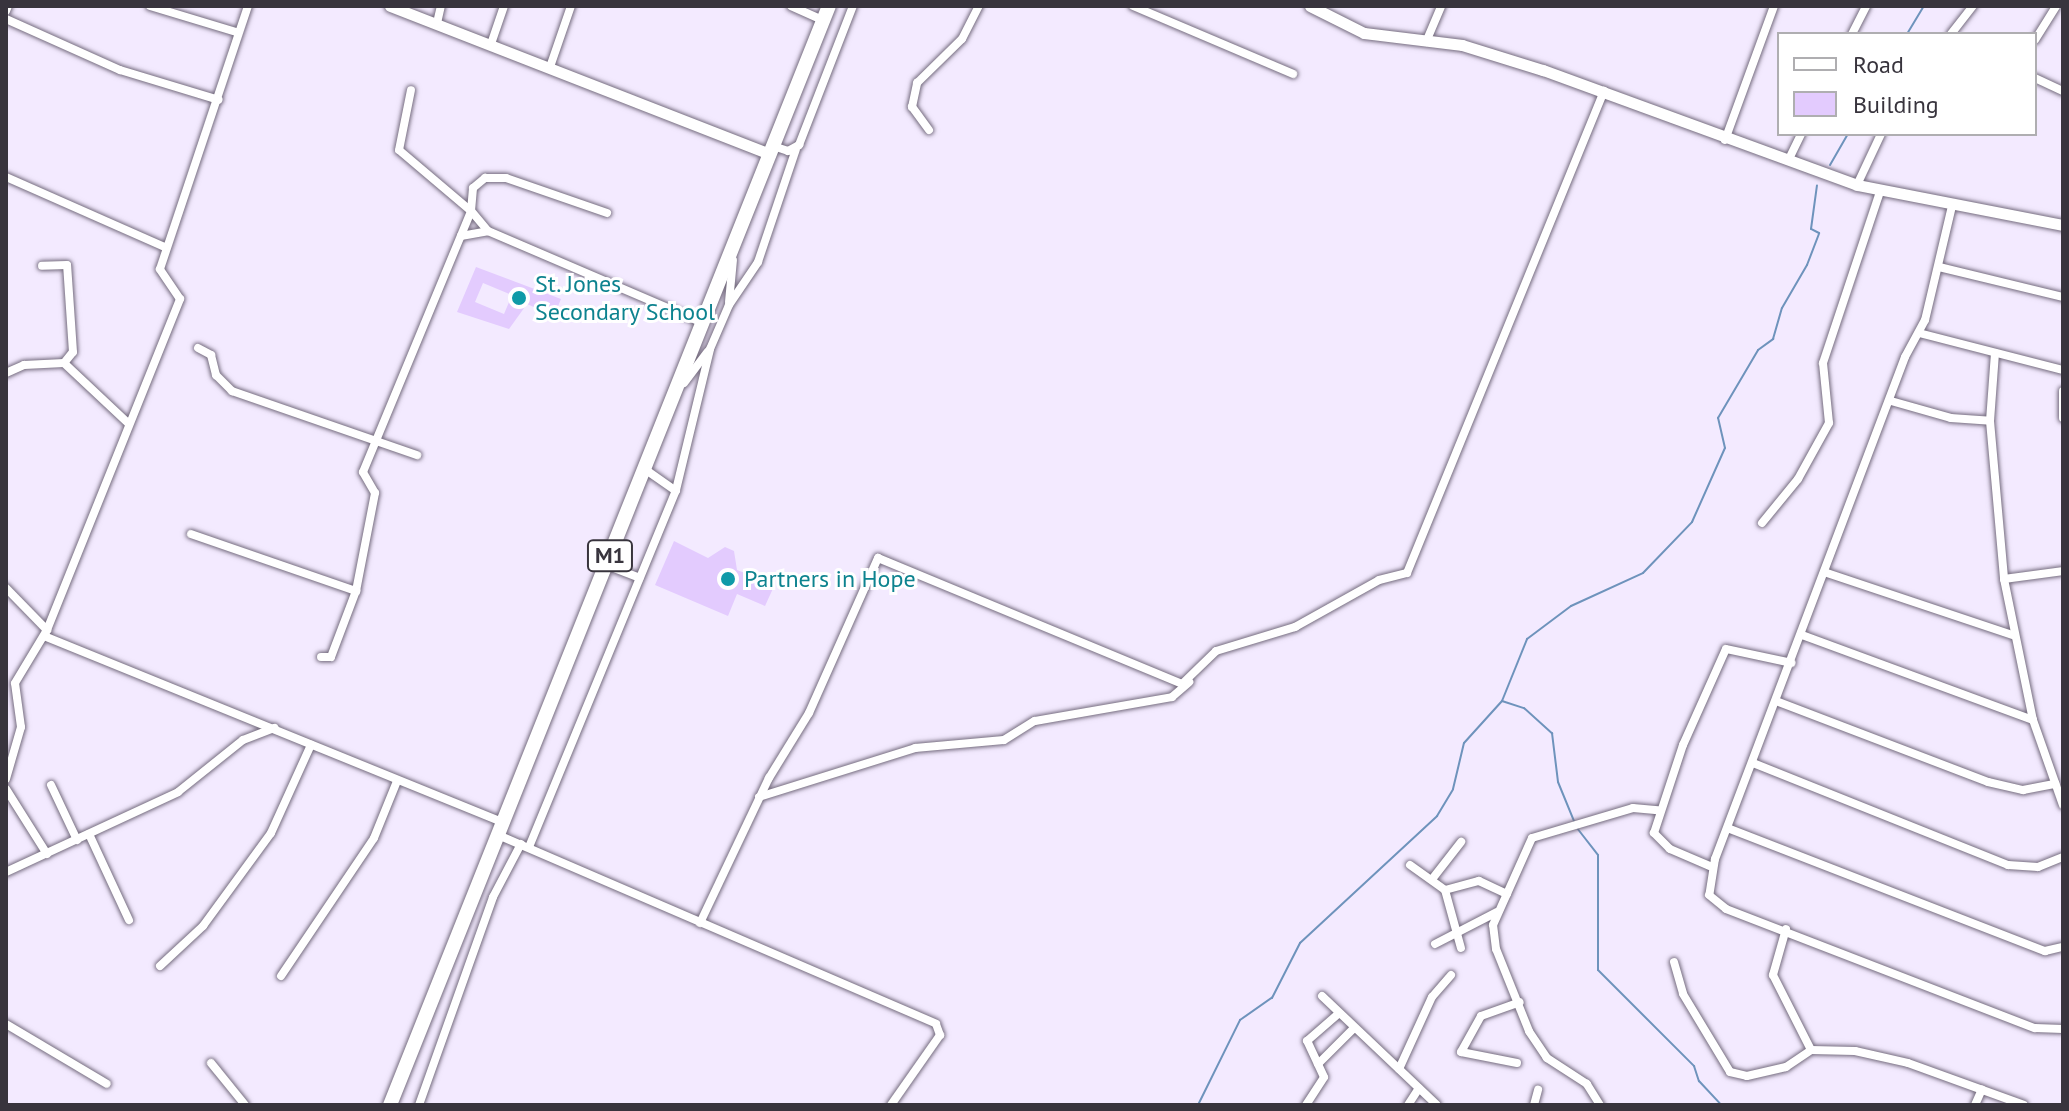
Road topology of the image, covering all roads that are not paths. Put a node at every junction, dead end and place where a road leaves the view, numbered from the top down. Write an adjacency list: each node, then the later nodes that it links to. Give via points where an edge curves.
1 (150, 6): 20 (street)
2 (248, 6): 20 (street)
3 (390, 6): 19 (street)
4 (441, 6): 19 (street)
5 (504, 6): 25 (street)
6 (571, 6): 26 (street)
7 (791, 6): 17 (street)
8 (853, 6): 37 (street)
9 (979, 6): 33 (street, via 962,39 917,83 912,107 917,123)
10 (1133, 6): 27 (street)
11 (1310, 6): 24 (street, via 1364,33)
12 (1441, 6): 24 (street)
13 (1774, 6): 36 (street)
14 (1866, 6): 21 (street)
15 (1973, 6): 22 (street)
16 (2056, 6): 23 (street)
17 (826, 13): 38 (highway, M1)
18 (6, 19): 32 (street, via 120,70)
19 (437, 23): 25 (street)
20 (236, 32): 32 (street)
21 (1853, 32)
22 (1953, 32)
23 (2037, 37)
24 (1426, 42): 30 (street, via 1491,53)
25 (491, 44): 26 (street)
26 (550, 67): 38 (street)
27 (1293, 74)
28 (2037, 79): 31 (street)
29 (411, 90): 44 (street, via 399,150)
30 (1604, 91): 36 (street); 87 (street, via 1411,567 1295,627 1216,651)
31 (2063, 91)
32 (219, 100): 50 (street)
33 (929, 130)
34 (1800, 136): 39 (street)
35 (1880, 136): 41 (street)
36 (1725, 141): 39 (street)
37 (796, 149): 38 (street); 54 (street, via 755,271)
38 (771, 150): 48 (highway, M1)
39 (1788, 161): 41 (street)
40 (6, 177): 50 (street)
41 (1857, 185): 42 (street)
42 (1880, 192): 43 (street); 73 (street, via 1823,363 1829,423 1798,479)
43 (1952, 206): 46 (street); 52 (street)
44 (471, 211): 45 (street, via 473,188 494,177); 47 (street); 49 (street)
45 (607, 213)
46 (2063, 225)
47 (488, 231): 49 (street); 55 (street)
48 (738, 235): 54 (street); 55 (highway, M1)
49 (461, 236): 69 (street)
50 (165, 247): 68 (street, via 160,276 179,288 180,299)
51 (42, 266): 60 (street, via 67,265 74,347)
52 (1939, 267): 53 (street); 56 (street)
53 (2063, 297)
54 (729, 305): 58 (street)
55 (703, 323): 64 (highway, M1)
56 (1919, 333): 59 (street); 65 (street)
57 (198, 348): 69 (street, via 211,355 216,375 232,391)
58 (710, 349): 64 (street); 72 (street)
59 (1995, 353): 61 (street); 67 (street)
60 (64, 363): 62 (street, via 24,365); 68 (street)
61 (2063, 370)
62 (6, 373)
63 (2063, 391): 66 (street)
64 (672, 400): 71 (highway, M1)
65 (1891, 401): 67 (street, via 1951,418); 77 (street)
66 (2063, 418)
67 (1990, 421): 79 (street)
68 (129, 424): 82 (street)
69 (376, 439): 70 (street); 81 (street, via 363,472 375,493)
70 (417, 455)
71 (644, 469): 72 (street); 75 (highway, M1)
72 (676, 491): 78 (street)
73 (1762, 523)
74 (191, 534): 81 (street)
75 (606, 565): 78 (street); 101 (highway, M1)
76 (2063, 571): 79 (street)
77 (1824, 572): 83 (street); 84 (street)
78 (640, 578): 106 (street)
79 (2004, 579): 84 (street)
80 (6, 588): 82 (street)
81 (356, 591): 85 (street, via 331,657)
82 (46, 633): 90 (street); 93 (street, via 15,683 21,727)
83 (1802, 635): 86 (street); 89 (street)
84 (2015, 636): 89 (street)
85 (321, 657)
86 (1792, 663): 88 (street); 100 (street, via 1726,649)
87 (1190, 681): 98 (street, via 1172,697 1035,721 1004,740 915,748); 98 (street, via 1182,684 878,558 809,713)
88 (1776, 701): 92 (street); 95 (street, via 1988,782 2023,790)
89 (2033, 720): 95 (street)
90 (277, 728): 91 (street); 103 (street, via 243,740 178,792)
91 (311, 745): 94 (street); 124 (street, via 271,833 203,926)
92 (1753, 763): 102 (street); 108 (street, via 2008,865 2038,867)
93 (6, 779)
94 (397, 781): 101 (street); 126 (street, via 368,848)
95 (2055, 784): 99 (street)
96 (51, 785): 104 (street)
97 (6, 789): 107 (street)
98 (759, 797): 117 (street)
99 (2063, 805)
100 (1658, 810): 110 (street, via 1657,839); 114 (street, via 1633,808 1532,838)
101 (500, 828): 106 (street); 143 (highway, M1)
102 (1730, 829): 110 (street); 121 (street, via 2045,951)
103 (89, 834): 104 (street); 116 (street)
104 (77, 840): 107 (street)
105 (1461, 842): 112 (street)
106 (525, 846): 117 (street); 144 (street, via 493,897)
107 (47, 854): 111 (street)
108 (2063, 857)
109 (1410, 865): 112 (street)
110 (1712, 867): 119 (street, via 1709,895 1718,905)
111 (6, 872)
112 (1433, 878): 113 (street)
113 (1445, 890): 114 (street, via 1479,881); 118 (street)
114 (1507, 894): 115 (street)
115 (1498, 912): 118 (street); 128 (street, via 1493,941)
116 (129, 920)
117 (700, 923): 145 (street, via 941,1029)
118 (1455, 929): 120 (street); 122 (street)
119 (1786, 929): 132 (street, via 2035,1028); 133 (street, via 1773,975)
120 (1435, 944)
121 (2063, 947)
122 (1461, 948)
123 (1674, 962): 133 (street, via 1683,994 1730,1072 1747,1076 1786,1067)
124 (160, 966)
125 (1451, 975): 137 (street, via 1432,997)
126 (281, 976)
127 (1322, 996): 129 (street)
128 (1520, 1002): 135 (street, via 1481,1016 1461,1052); 150 (street, via 1547,1058 1587,1084)
129 (1337, 1015): 131 (street); 136 (street, via 1307,1041)
130 (6, 1024): 138 (street)
131 (1353, 1029): 136 (street); 137 (street)
132 (2063, 1029)
133 (1811, 1050): 140 (street, via 1862,1052)
134 (211, 1063): 142 (street)
135 (1517, 1063)
136 (1318, 1064): 146 (street, via 1324,1077)
137 (1399, 1069): 139 (street)
138 (107, 1084)
139 (1419, 1088): 147 (street); 148 (street)
140 (1982, 1089): 151 (street); 152 (street)
141 (1538, 1090): 149 (street)
142 (245, 1105)
143 (390, 1105)
144 (419, 1105)
145 (891, 1105)
146 (1306, 1105)
147 (1408, 1105)
148 (1437, 1105)
149 (1534, 1105)
150 (1600, 1105)
151 (1975, 1105)
152 (2024, 1105)

